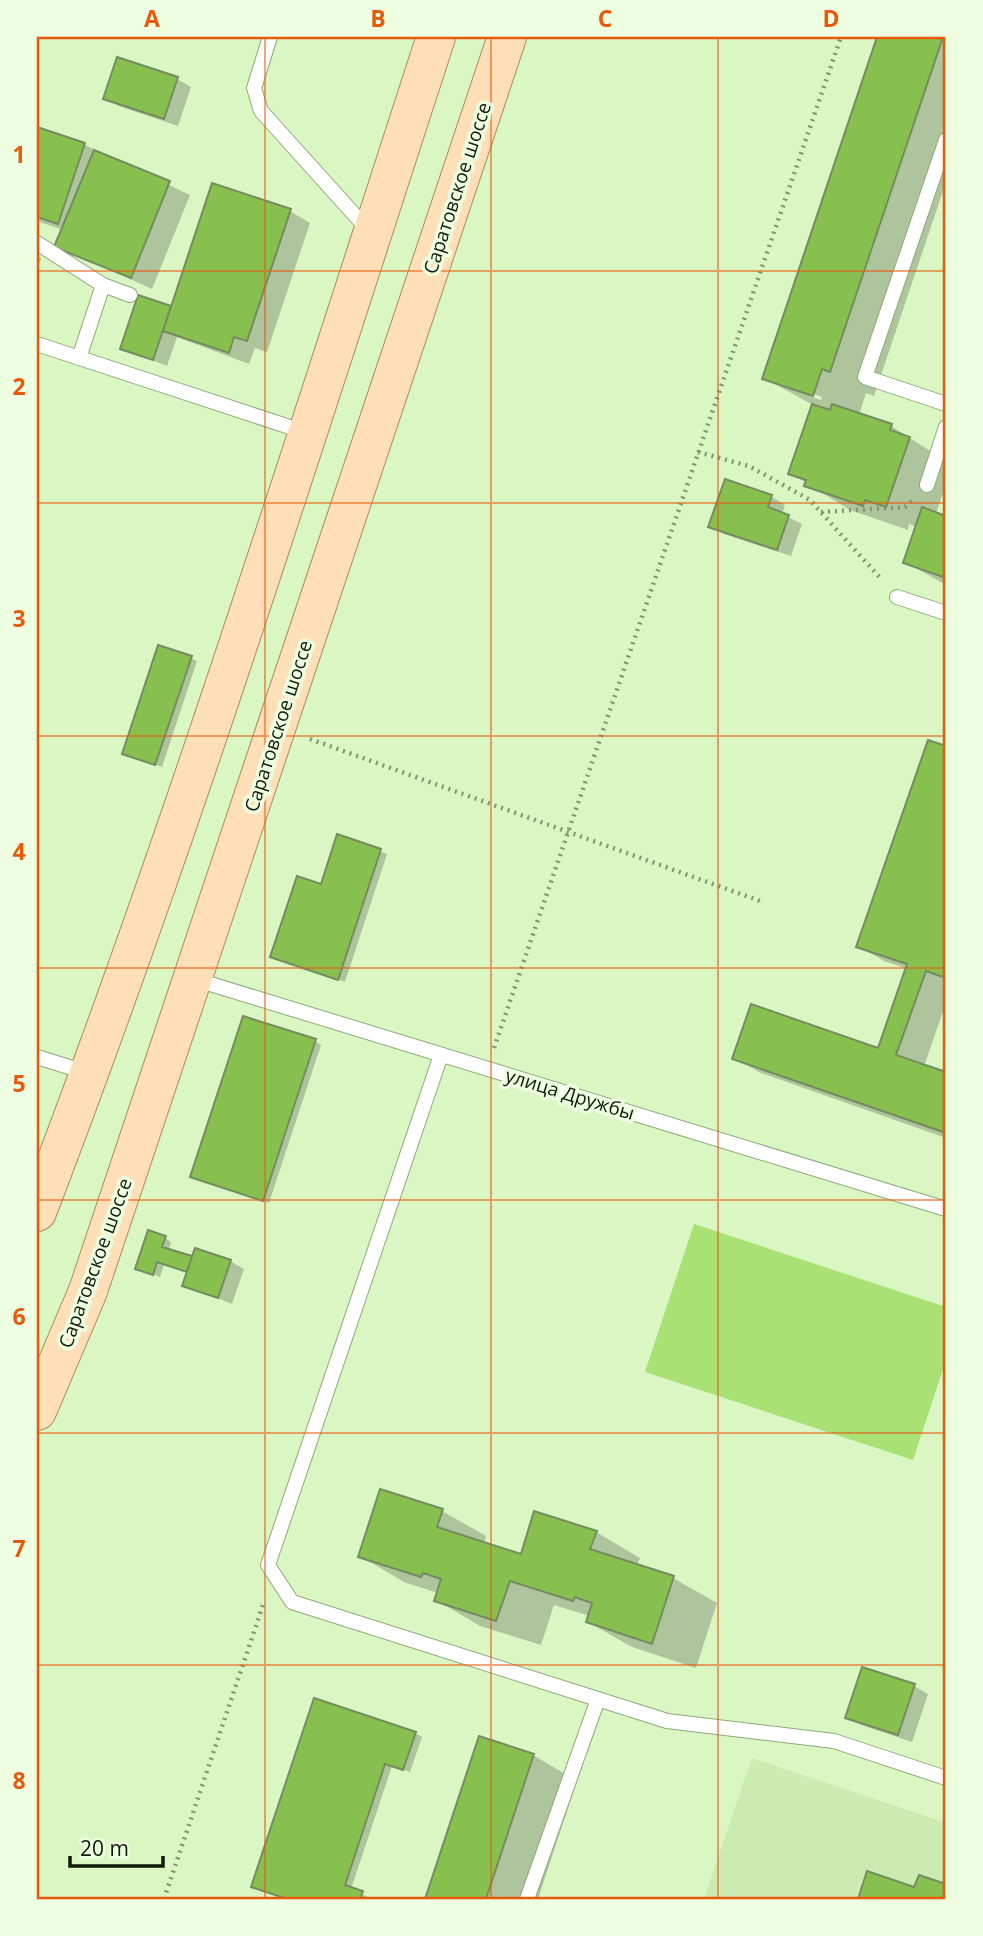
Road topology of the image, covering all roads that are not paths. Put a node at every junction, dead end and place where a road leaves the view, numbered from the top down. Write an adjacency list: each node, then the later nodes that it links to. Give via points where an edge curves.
1 (270, 37): 5 (lane, via 254,88 261,111)
2 (436, 37): 5 (main road)
3 (507, 37): 17 (main road, Саратовское шоссе)
4 (946, 140): 11 (lane, via 865,377)
5 (372, 234): 13 (main road)
6 (37, 243): 7 (lane)
7 (103, 285): 8 (lane); 10 (lane)
8 (130, 295)
9 (37, 344): 10 (lane)
10 (79, 358): 13 (lane)
11 (946, 404)
12 (946, 427): 14 (lane)
13 (307, 432): 20 (main road)
14 (928, 485)
15 (897, 597): 16 (lane)
16 (946, 612)
17 (194, 979): 18 (lane, улица Дружбы); 23 (main road, Саратовское шоссе, via 88,1291)
18 (441, 1055): 21 (lane, улица Дружбы); 24 (lane, via 268,1565 292,1602)
19 (37, 1056): 20 (lane)
20 (89, 1073): 22 (main road)
21 (946, 1209)
22 (37, 1212)
23 (37, 1411)
24 (598, 1699): 25 (lane, via 667,1721 834,1741); 26 (lane)
25 (946, 1777)
26 (527, 1899)

